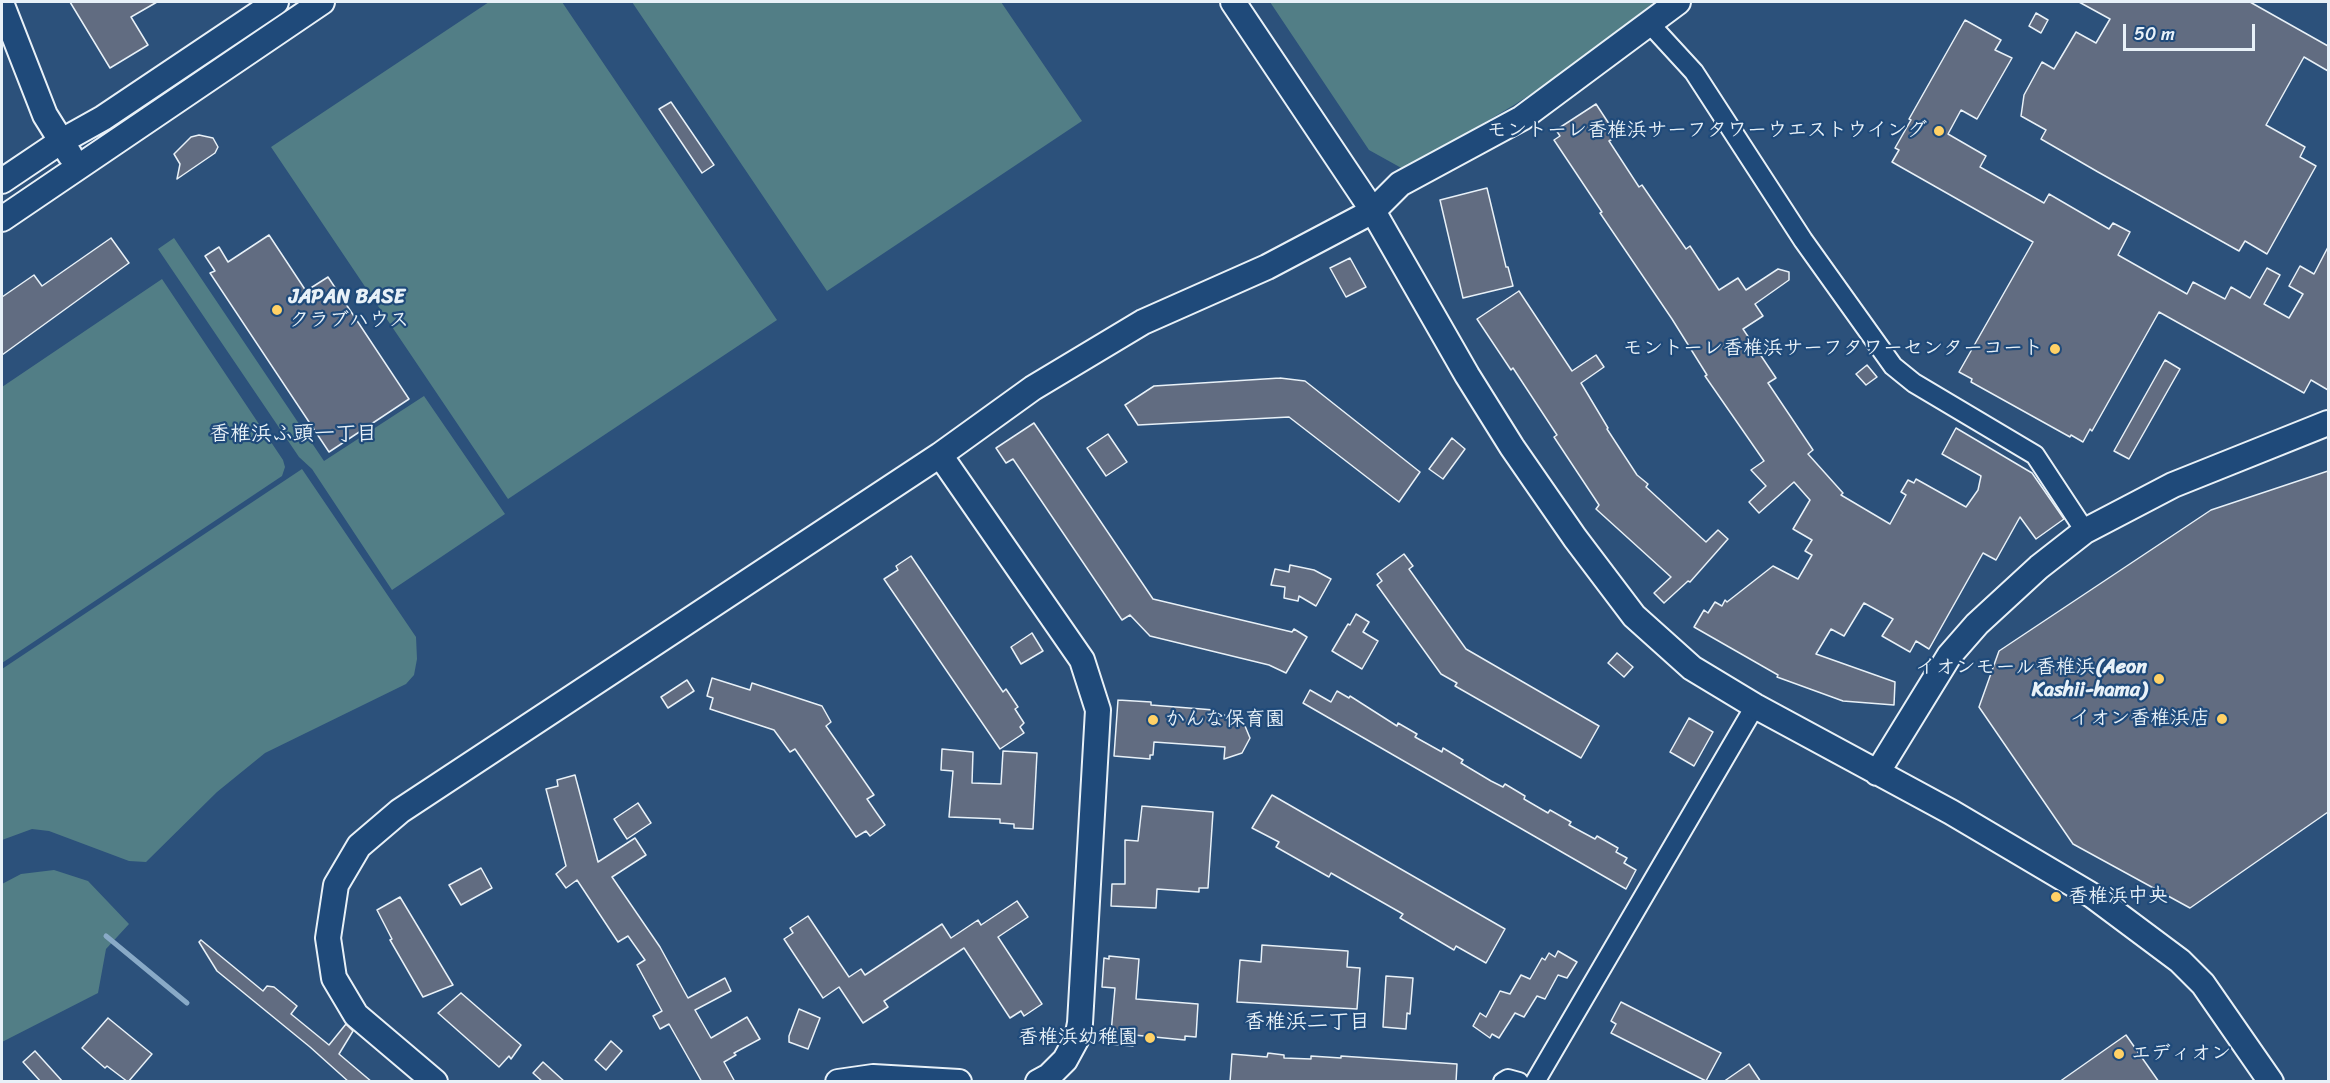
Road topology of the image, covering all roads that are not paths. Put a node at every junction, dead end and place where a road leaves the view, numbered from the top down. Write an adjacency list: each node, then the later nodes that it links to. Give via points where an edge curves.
1 (276, 2): 7 (street, via 103,118)
2 (322, 2): 8 (street)
3 (1233, 2): 10 (street)
4 (1678, 2): 6 (street)
5 (2, 5): 7 (street, via 45,115)
6 (1649, 23): 10 (street, via 1522,118 1400,184); 14 (street, via 1694,72 1803,240 1893,366 1914,383 2035,456)
7 (60, 142): 8 (street); 9 (street)
8 (78, 167): 11 (street)
9 (2, 181)
10 (1373, 211): 13 (street, via 1267,267 1143,321 1033,388); 15 (street, via 1512,447 1627,607 1692,668)
11 (2, 219)
12 (2328, 423): 14 (street, via 2173,485)
13 (940, 455): 17 (street, via 400,811 359,846 336,885 328,938 334,978 356,1015); 20 (street, via 1082,660 1098,710 1080,1023 1065,1060)
14 (2085, 531): 16 (street, via 2039,567 1977,624 1949,656)
15 (1755, 706): 16 (street); 23 (street)
16 (1877, 773): 24 (street, via 2093,896 2180,961 2203,984)
17 (435, 1082)
18 (838, 1082): 19 (street, via 873,1077)
19 (959, 1082)
20 (1038, 1082)
21 (1503, 1082): 22 (street)
22 (1519, 1082)
23 (1535, 1082)
24 (2271, 1082)

